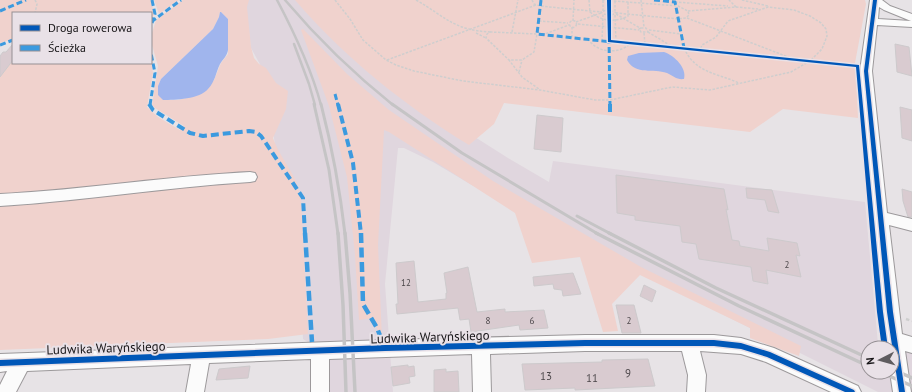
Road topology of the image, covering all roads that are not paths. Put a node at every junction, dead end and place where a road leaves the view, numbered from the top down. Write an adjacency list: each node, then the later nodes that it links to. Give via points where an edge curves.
1 (875, 0): 2 (street, via 886,8); 3 (street)
2 (912, 18)
3 (872, 22): 4 (street); 7 (street, via 866,71)
4 (912, 24)
5 (250, 176): 6 (street)
6 (0, 200)
7 (881, 217): 8 (street); 9 (street)
8 (912, 225)
9 (894, 340)
10 (900, 342): 12 (street)
11 (689, 343): 13 (street, Ludwika Waryńskiego); 23 (street, via 697,375); 24 (street, Ludwika Waryńskiego, via 741,346 768,354)
12 (912, 345)
13 (481, 346): 14 (street, Ludwika Waryńskiego); 22 (street)
14 (320, 351): 15 (street, Ludwika Waryńskiego); 21 (street)
15 (202, 355): 16 (street, Ludwika Waryńskiego); 20 (street)
16 (22, 362): 17 (street, Ludwika Waryńskiego); 19 (street)
17 (0, 363)
18 (900, 379): 25 (street)
19 (6, 392)
20 (194, 392)
21 (320, 392)
22 (482, 392)
23 (696, 392)
24 (852, 392)
25 (902, 392)

